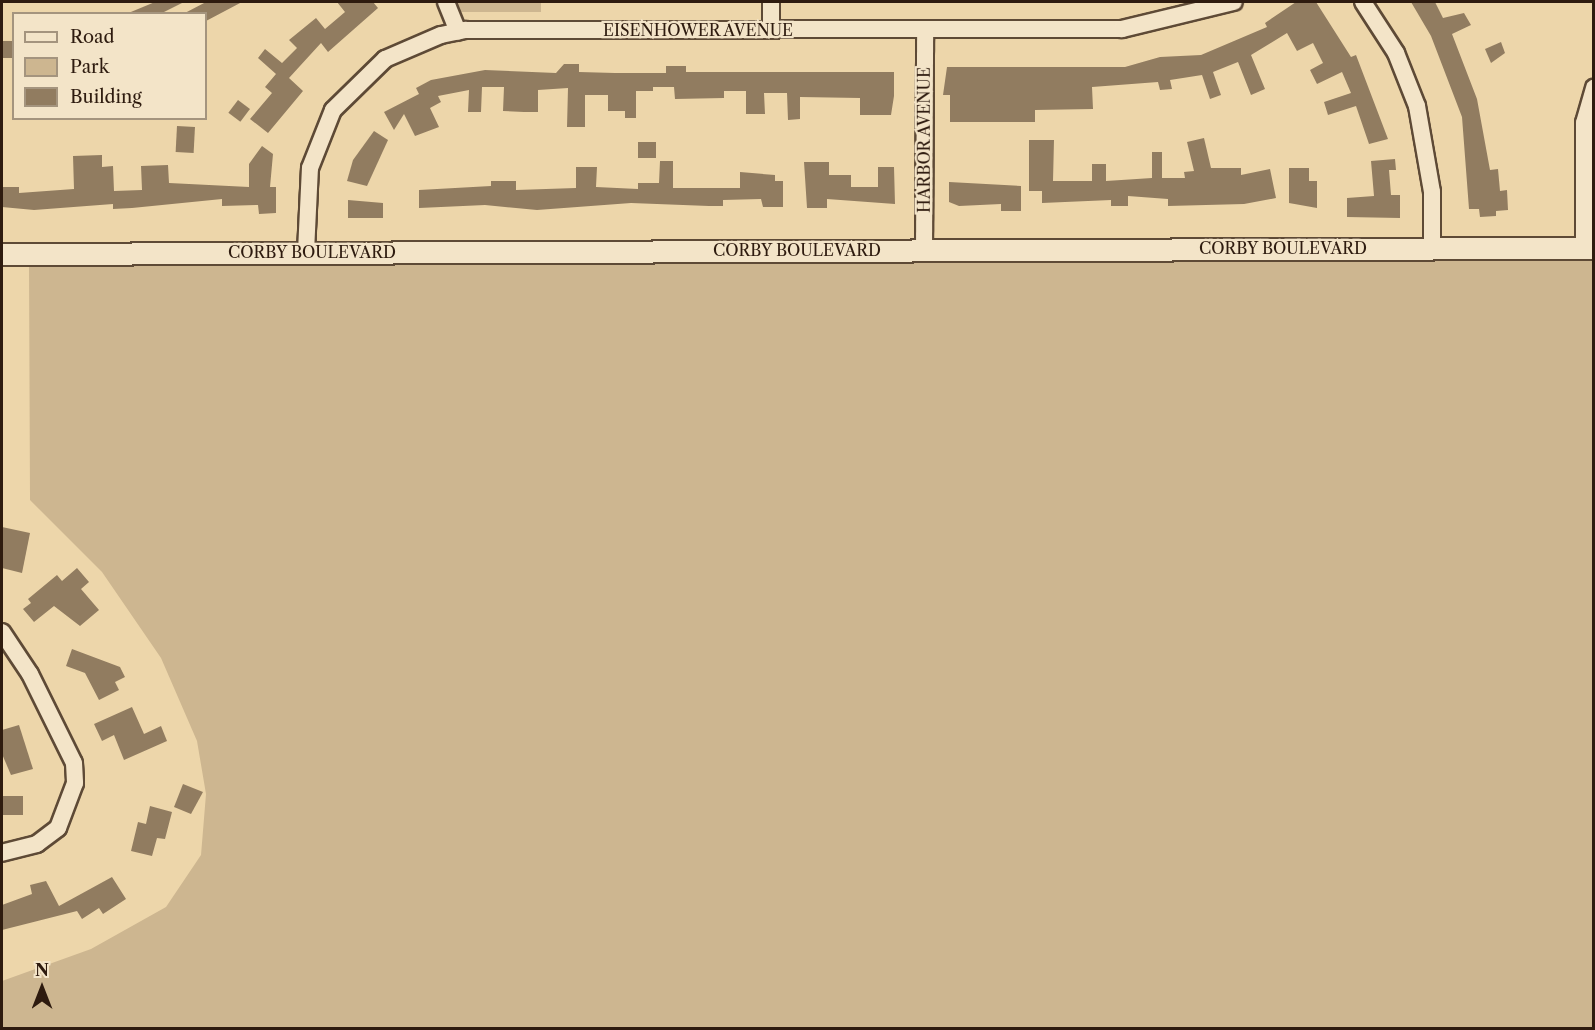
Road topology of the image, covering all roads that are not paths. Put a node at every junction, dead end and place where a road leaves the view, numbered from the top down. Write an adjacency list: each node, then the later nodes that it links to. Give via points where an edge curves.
1 (447, 2): 7 (street)
2 (771, 2): 5 (street)
3 (1234, 2): 6 (street, EISENHOWER AVENUE, via 1122,29)
4 (1363, 2): 9 (street, via 1391,45 1417,106 1432,192)
5 (771, 29): 6 (street, EISENHOWER AVENUE); 7 (street, EISENHOWER AVENUE)
6 (925, 30): 11 (street, HARBOR AVENUE)
7 (458, 32): 12 (street, EISENHOWER AVENUE, via 385,58 333,110 310,168)
8 (1593, 87): 10 (street, via 1584,123)
9 (1432, 248): 10 (street, CORBY BOULEVARD); 11 (street, CORBY BOULEVARD)
10 (1589, 248)
11 (924, 250): 12 (street, CORBY BOULEVARD)
12 (306, 252): 13 (street, CORBY BOULEVARD)
13 (2, 254)
14 (2, 633): 15 (street, via 30,674 74,763 75,783 58,828 37,844)
15 (2, 852)

